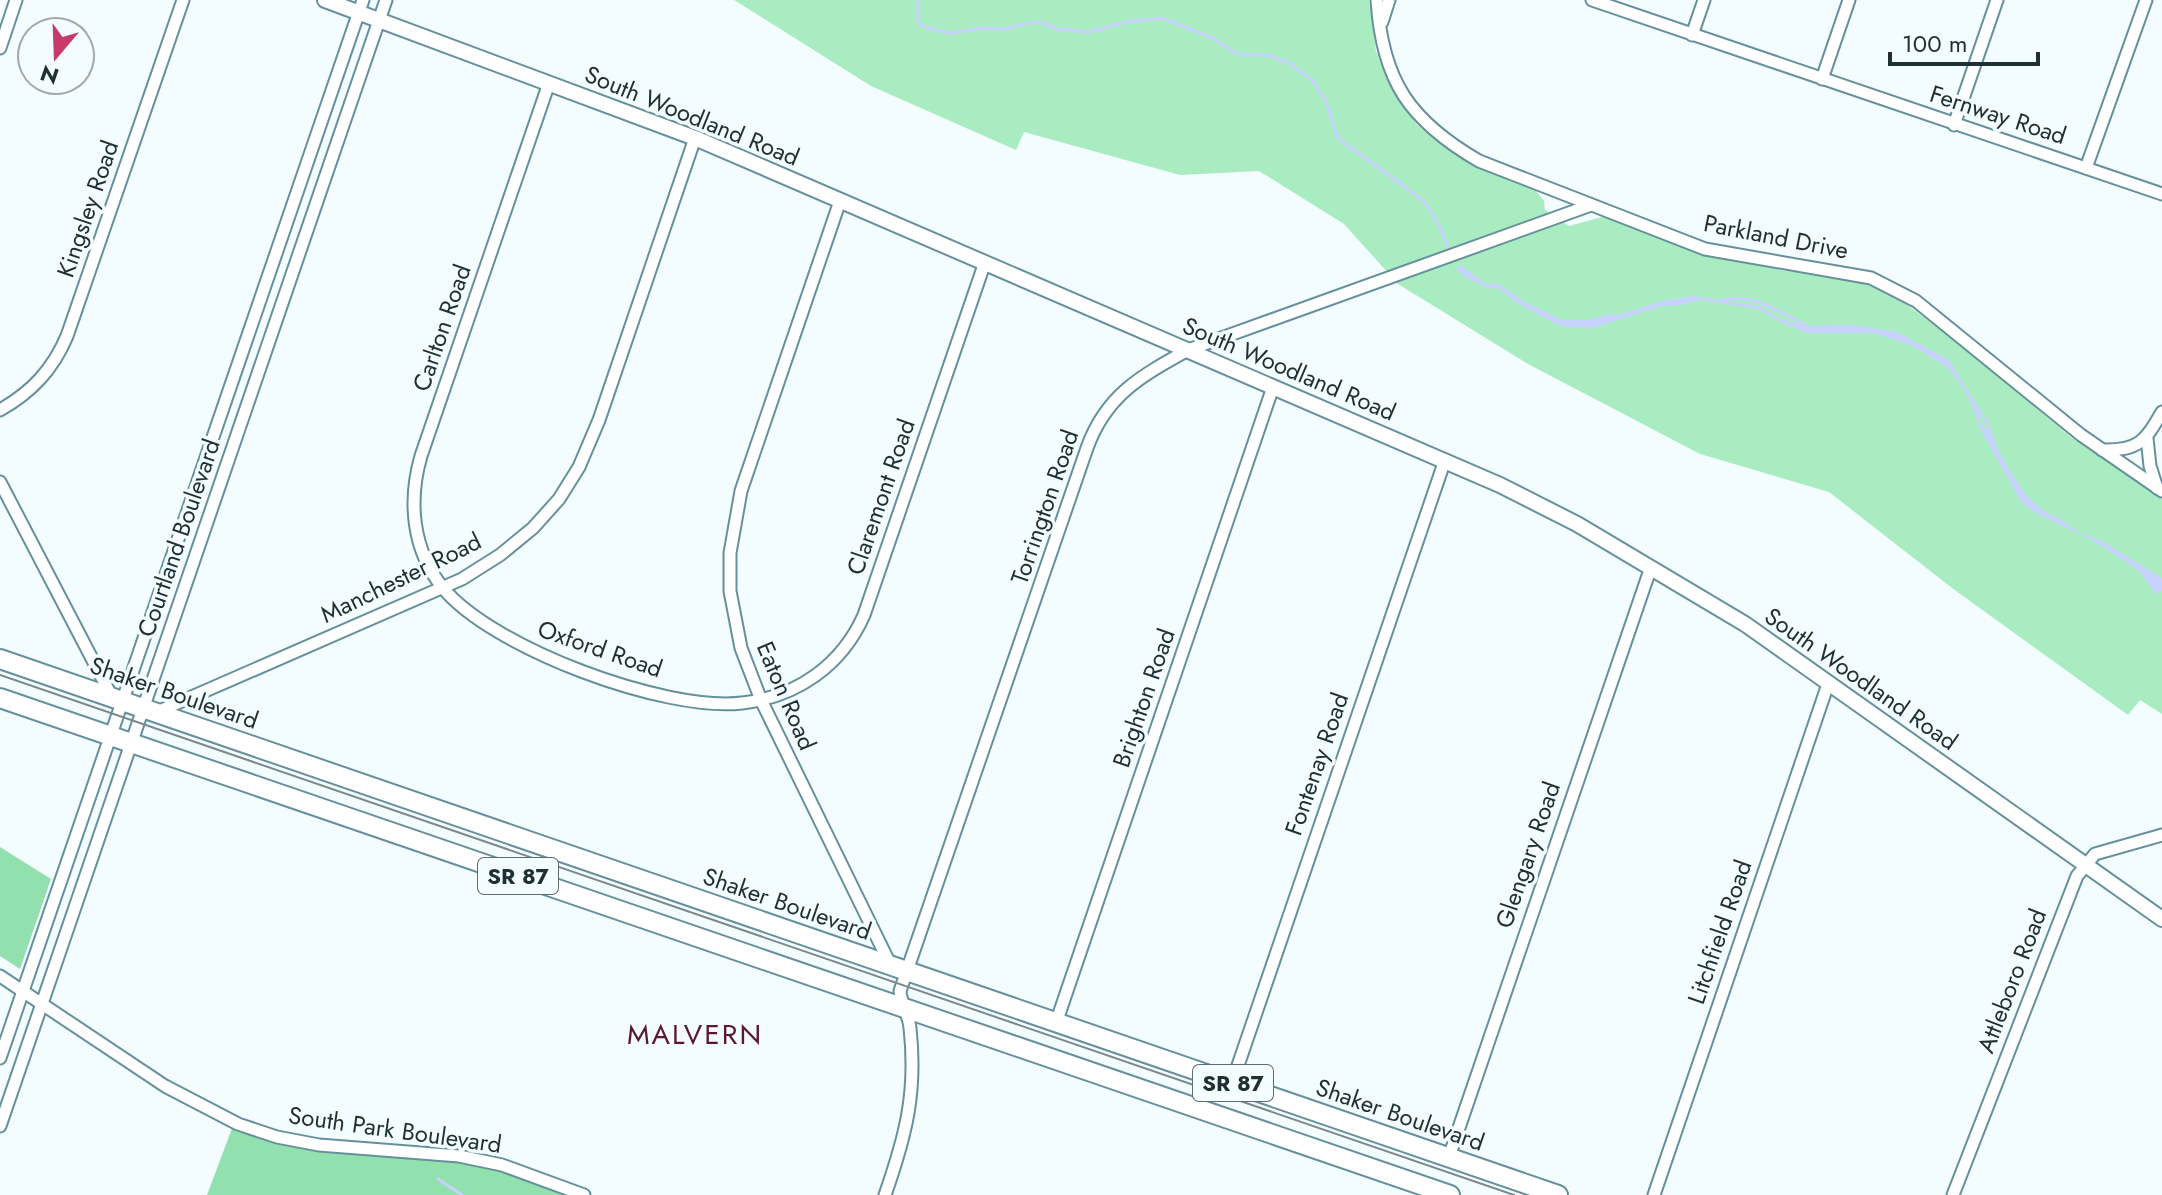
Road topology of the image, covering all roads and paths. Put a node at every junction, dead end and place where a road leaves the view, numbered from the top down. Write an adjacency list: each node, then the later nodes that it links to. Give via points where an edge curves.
1 (16, 0): 17 (street)
2 (183, 0): 32 (street, Kingsley Road, via 64,344 41,379)
3 (325, 0): 12 (street, South Woodland Road)
4 (386, 0): 13 (street, Courtland Boulevard)
5 (1377, 0): 14 (street, Parkland Drive)
6 (1389, 0): 14 (street)
7 (1592, 0): 15 (street, Fernway Road)
8 (1704, 0): 15 (street)
9 (1849, 0): 19 (street)
10 (1997, 0): 21 (street)
11 (2146, 0): 23 (street)
12 (360, 6): 13 (street, South Woodland Road); 16 (street, Courtland Boulevard)
13 (380, 20): 18 (street, Courtland Boulevard); 20 (street, South Woodland Road)
14 (1379, 30): 26 (street, Parkland Drive, via 1403,97 1449,144)
15 (1692, 35): 19 (street, Fernway Road)
16 (347, 46): 18 (street); 28 (street, Courtland Boulevard)
17 (0, 48)
18 (368, 54): 29 (street, Courtland Boulevard)
19 (1822, 79): 21 (street, Fernway Road)
20 (549, 83): 22 (street, South Woodland Road); 40 (street, Carlton Road, via 418,467 414,520 428,564)
21 (1954, 125): 23 (street, Fernway Road)
22 (695, 138): 25 (street, South Woodland Road); 40 (street, Manchester Road, via 599,420 569,484 518,541)
23 (2086, 168): 24 (street, Fernway Road)
24 (2162, 194)
25 (840, 201): 27 (street, South Woodland Road); 47 (street, Eaton Road, via 747,470 732,532 733,618)
26 (1591, 205): 30 (street, Torrington Road); 35 (street, Parkland Drive, via 1705,249 1854,274 1890,287 1927,309)
27 (985, 262): 30 (street, South Woodland Road); 47 (street, Claremont Road, via 857,630 827,668)
28 (254, 316): 29 (street); 41 (street, Courtland Boulevard)
29 (276, 323): 42 (street, Courtland Boulevard)
30 (1188, 350): 31 (street, South Woodland Road); 54 (street, Torrington Road, via 1134,382 1103,414 1091,436)
31 (1273, 387): 36 (street, South Woodland Road); 59 (street, Brighton Road)
32 (0, 410)
33 (2162, 412): 34 (street)
34 (2147, 438): 35 (street, via 2129,447); 38 (street)
35 (2102, 450): 38 (street, Parkland Drive)
36 (1445, 460): 39 (street, South Woodland Road); 61 (street, Fontenay Road)
37 (0, 482): 46 (street)
38 (2160, 490)
39 (1651, 567): 44 (street, South Woodland Road, via 1745,624); 63 (street, Glengary Road)
40 (443, 588): 47 (street, Oxford Road, via 485,625 586,672 690,700); 48 (street, Manchester Road)
41 (142, 646): 42 (street); 46 (street, Courtland Boulevard)
42 (163, 653): 48 (street, Courtland Boulevard)
43 (0, 659): 46 (main road, Shaker Boulevard / SR 87)
44 (1828, 684): 52 (street, South Woodland Road); 68 (street, Litchfield Road)
45 (0, 698): 49 (main road, SR 87)
46 (118, 700): 48 (main road, Shaker Boulevard / SR 87); 49 (street, Courtland Boulevard)
47 (761, 700): 54 (street, Eaton Road)
48 (150, 710): 50 (street, Courtland Boulevard); 54 (main road, Shaker Boulevard / SR 87)
49 (111, 736): 50 (main road, SR 87); 56 (street, Courtland Boulevard)
50 (132, 743): 57 (street, Courtland Boulevard); 58 (main road, SR 87)
51 (2162, 835): 52 (street, via 2100,851)
52 (2085, 863): 53 (street, South Woodland Road); 69 (street, Attleboro Road)
53 (2162, 919)
54 (900, 974): 58 (street, Eaton Road); 59 (main road, Shaker Boulevard / SR 87)
55 (0, 976): 56 (street, South Park Boulevard)
56 (22, 993): 57 (street, South Park Boulevard); 60 (street, Courtland Boulevard)
57 (41, 1006): 62 (street, Courtland Boulevard); 64 (street, South Park Boulevard, via 165,1086 238,1124 319,1145 459,1156 502,1165)
58 (904, 1009): 65 (street, Eaton Road, via 910,1027 911,1095); 66 (main road, SR 87)
59 (1056, 1023): 61 (main road, Shaker Boulevard / SR 87)
60 (0, 1058)
61 (1232, 1083): 63 (main road, Shaker Boulevard / SR 87)
62 (0, 1126)
63 (1449, 1157): 67 (main road, Shaker Boulevard / SR 87)
64 (584, 1195)
65 (885, 1195)
66 (1450, 1195)
67 (1558, 1195)
68 (1654, 1195)
69 (1953, 1195)

